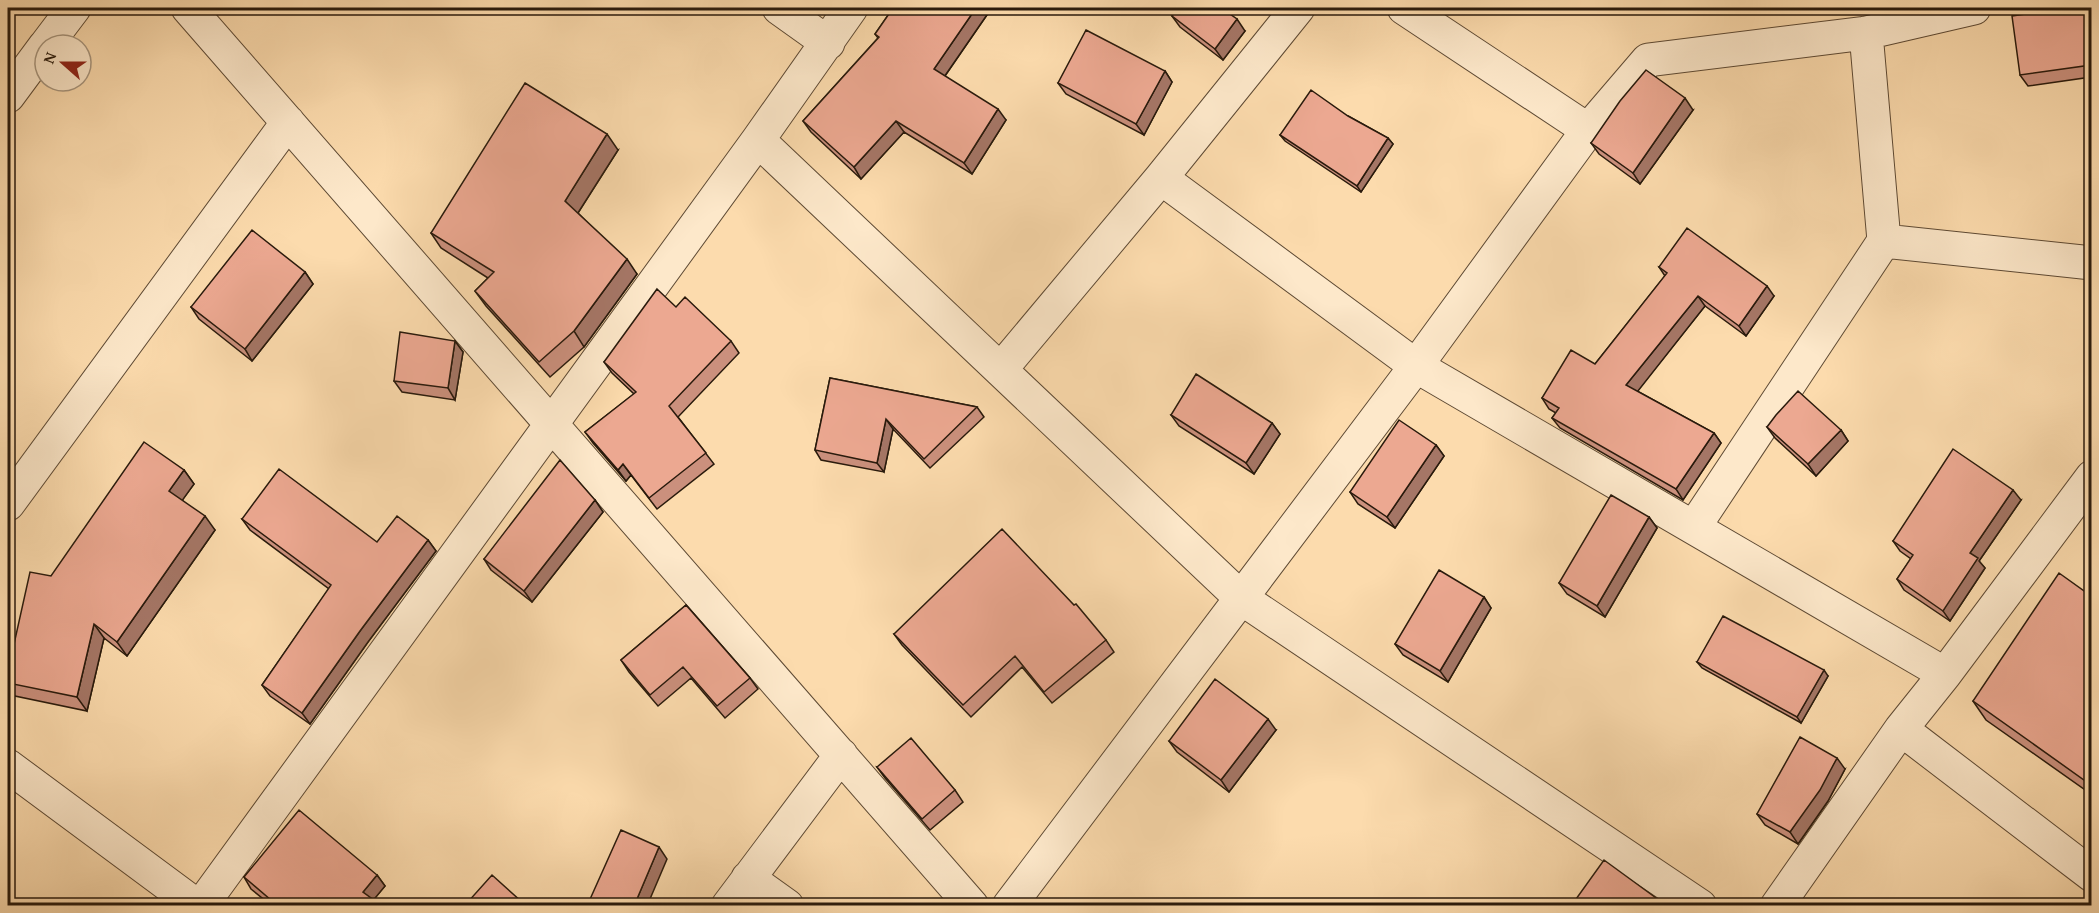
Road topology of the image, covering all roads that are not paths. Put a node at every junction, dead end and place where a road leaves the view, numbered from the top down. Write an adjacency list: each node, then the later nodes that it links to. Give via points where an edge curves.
1 (74, 8): 8 (street)
2 (188, 8): 13 (street)
3 (779, 8): 10 (street)
4 (851, 8): 10 (street)
5 (1298, 8): 16 (street)
6 (1404, 8): 14 (street)
7 (1974, 8): 9 (street)
8 (56, 33)
9 (1866, 33): 14 (street, via 1648,60); 17 (street)
10 (828, 43): 15 (street)
11 (33, 63): 12 (street)
12 (8, 96)
13 (288, 123): 21 (street); 23 (street)
14 (1588, 130): 19 (street)
15 (758, 140): 20 (street); 21 (street)
16 (1161, 178): 19 (street); 20 (street)
17 (1884, 242): 18 (street); 24 (street)
18 (2091, 263)
19 (1416, 366): 24 (street); 25 (street)
20 (1001, 369): 25 (street)
21 (551, 424): 28 (street); 32 (street)
22 (2091, 477): 26 (street)
23 (8, 504)
24 (1694, 527): 26 (street)
25 (1241, 598): 36 (street); 37 (street)
26 (1945, 674): 27 (street)
27 (1901, 729): 30 (street); 38 (street)
28 (841, 755): 31 (street); 35 (street)
29 (8, 766): 32 (street)
30 (2091, 875)
31 (748, 878): 33 (street); 34 (street)
32 (199, 906)
33 (728, 906)
34 (787, 906)
35 (972, 906)
36 (1009, 906)
37 (1700, 906)
38 (1777, 906)

